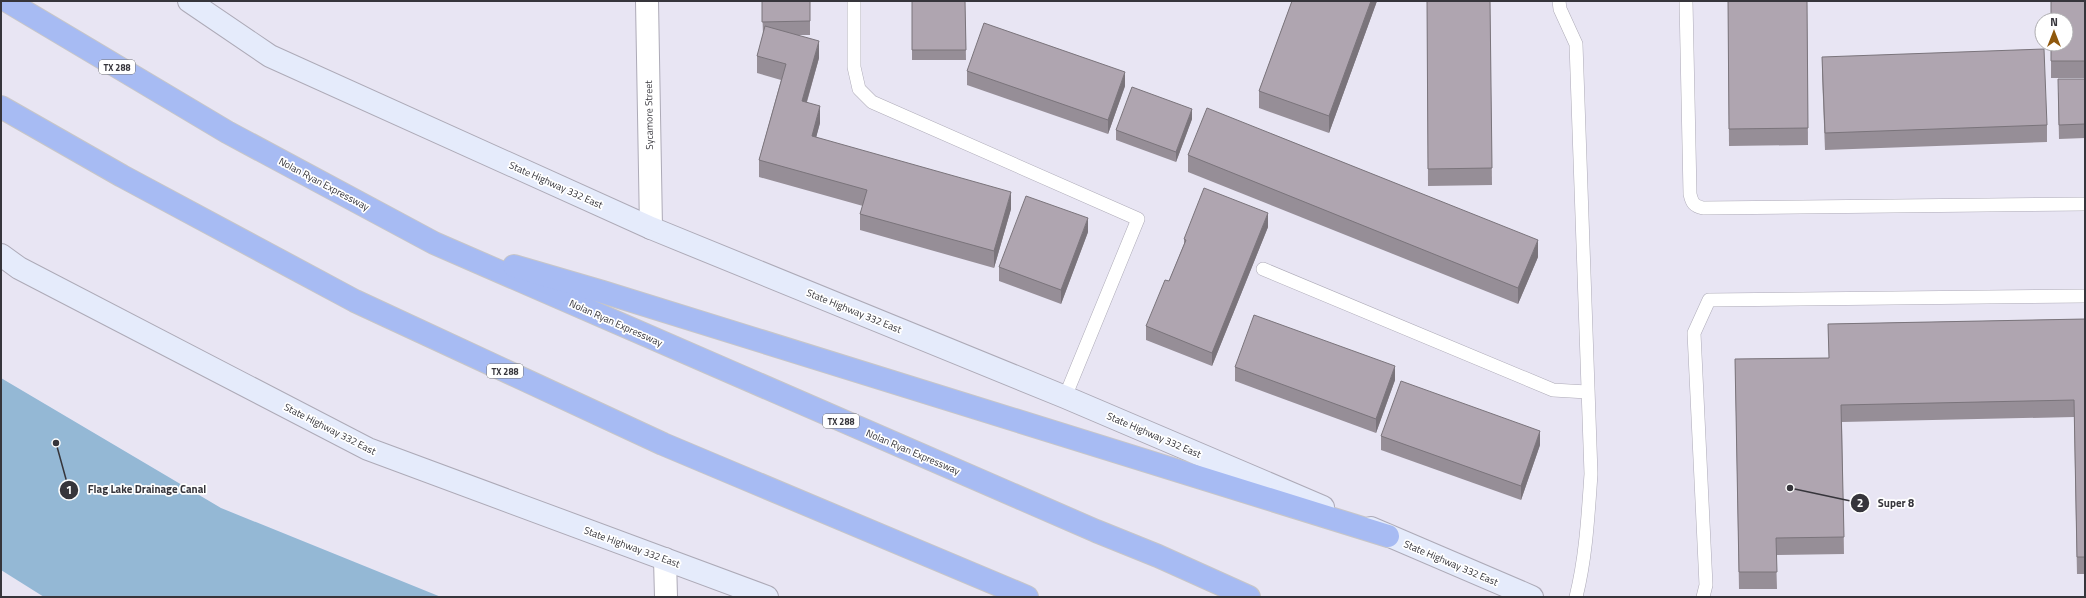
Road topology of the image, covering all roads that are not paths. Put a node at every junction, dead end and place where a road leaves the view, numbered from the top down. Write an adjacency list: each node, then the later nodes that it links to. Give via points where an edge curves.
1 (7, 1): 10 (highway, Nolan Ryan Expressway / TX 288, via 227,132)
2 (189, 1): 9 (main road, State Highway 332 East, via 270,56)
3 (647, 1): 9 (street, Sycamore Street)
4 (854, 1): 15 (lane, via 854,67 859,89 872,102 1138,219)
5 (1559, 1): 14 (lane, via 1560,9 1576,44)
6 (1686, 1): 8 (lane, via 1690,194 1696,206 1703,208)
7 (1, 107): 20 (highway, TX 288, via 122,176 355,301 663,444)
8 (2085, 204)
9 (651, 228): 15 (main road, State Highway 332 East)
10 (434, 243): 16 (highway, via 611,294); 21 (highway, Nolan Ryan Expressway / TX 288)
11 (1, 255): 17 (main road, State Highway 332 East, via 19,268 368,449)
12 (1263, 269): 14 (lane, via 1553,390)
13 (2085, 296): 24 (lane, via 1709,300 1694,333 1706,585)
14 (1587, 392): 23 (lane, via 1591,474 1582,574)
15 (1065, 397): 16 (main road, State Highway 332 East)
16 (1388, 536): 22 (main road, State Highway 332 East)
17 (665, 559): 18 (street); 19 (main road, State Highway 332 East)
18 (666, 597)
19 (767, 597)
20 (1027, 597)
21 (1249, 597)
22 (1532, 597)
23 (1576, 597)
24 (1702, 597)

